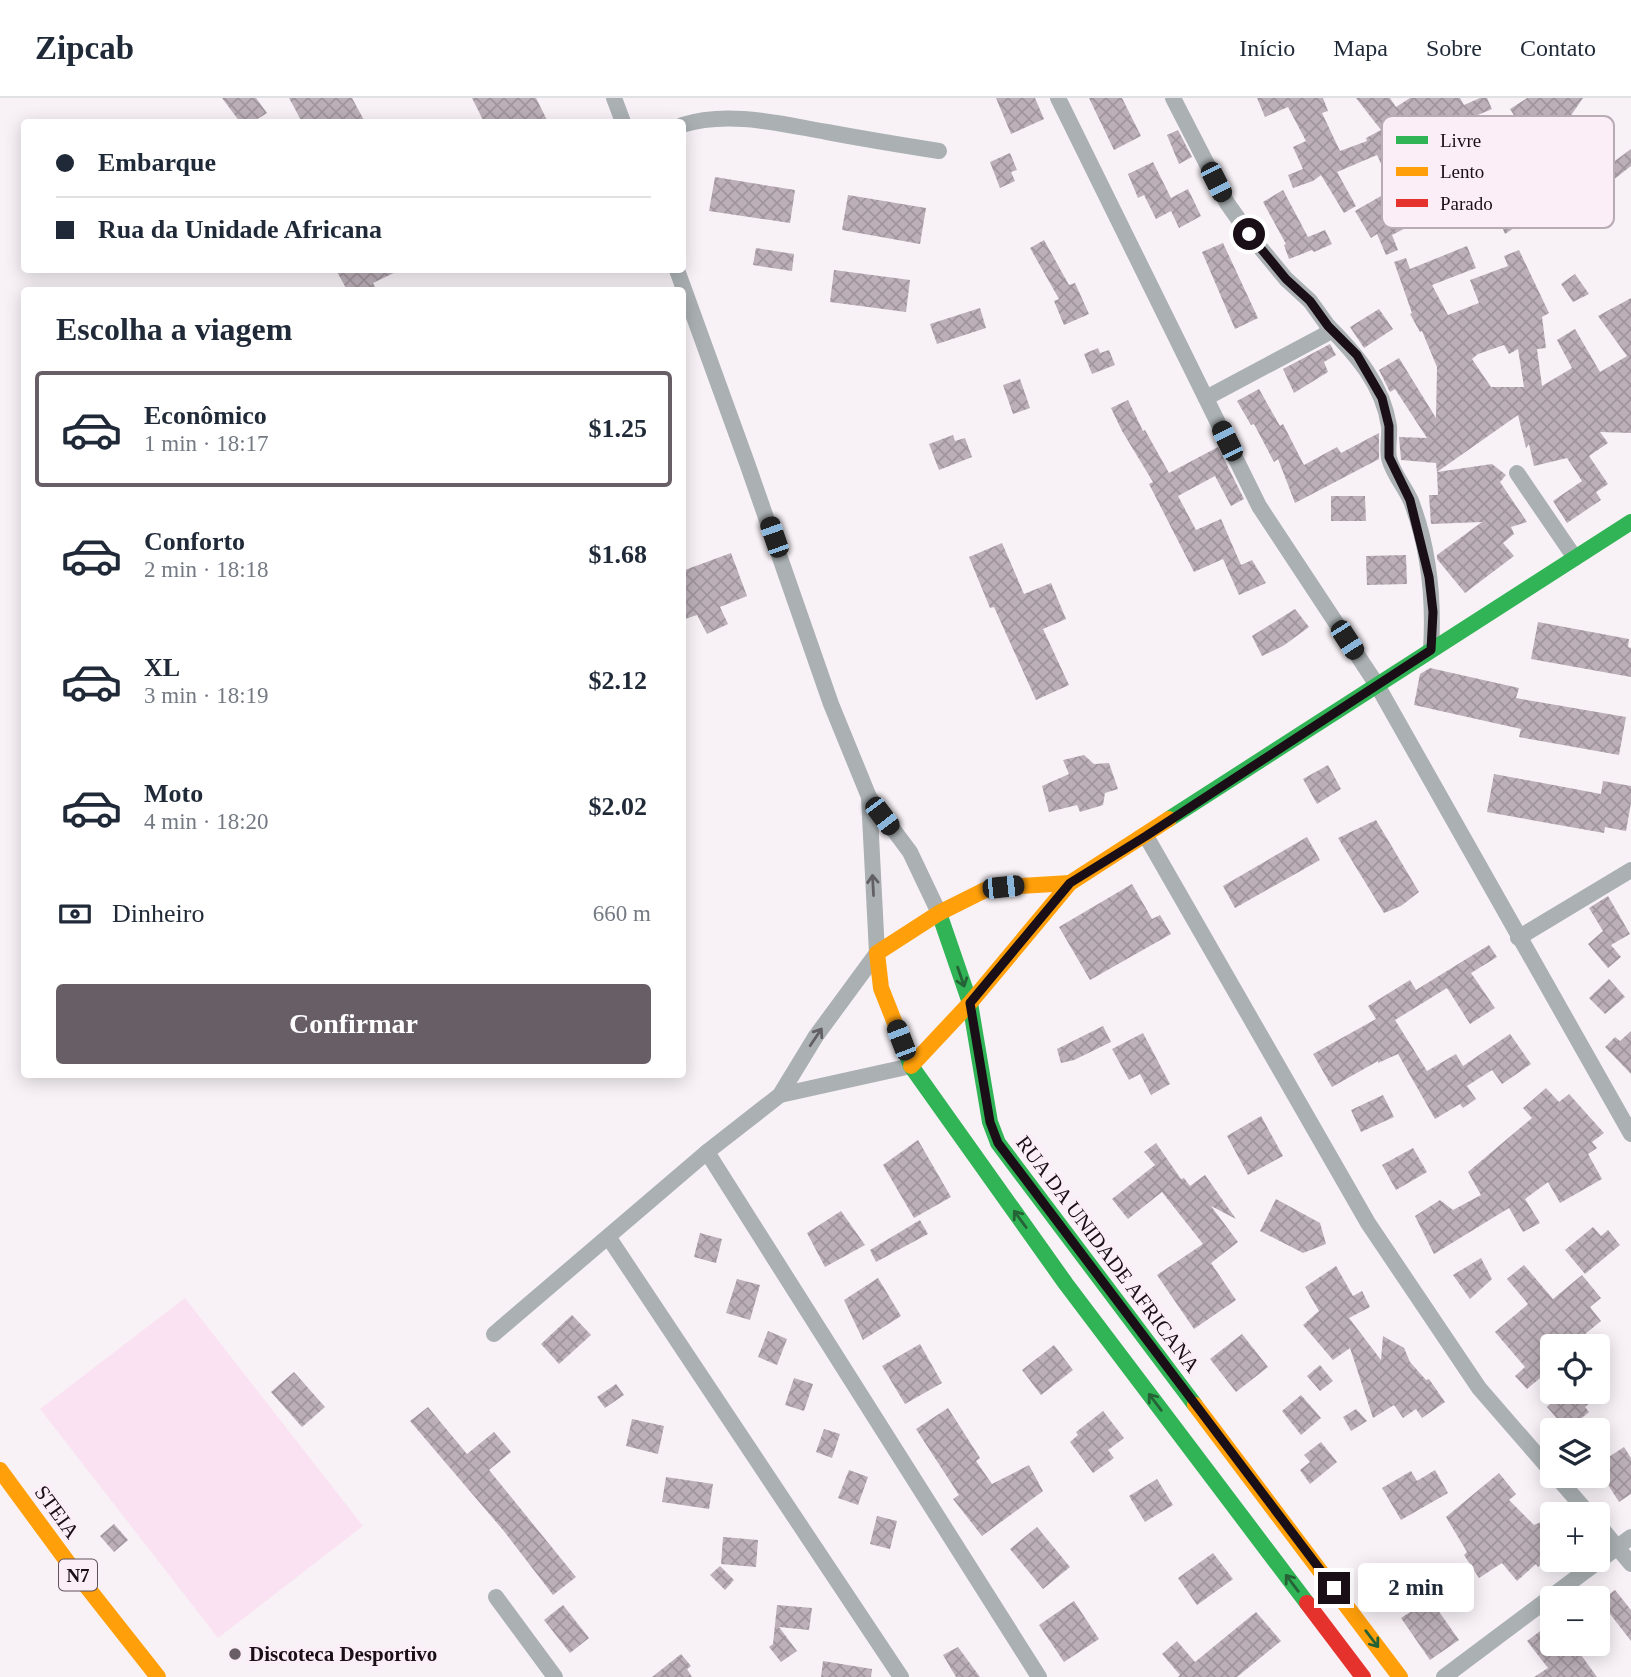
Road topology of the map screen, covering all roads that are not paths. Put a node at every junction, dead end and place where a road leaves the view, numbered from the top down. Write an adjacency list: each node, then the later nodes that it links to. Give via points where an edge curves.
1 (614, 98): 4 (street)
2 (1058, 98): 9 (street)
3 (1173, 98): 8 (street, via 1227,203)
4 (622, 119)
5 (686, 124): 6 (street, via 724,119 772,123)
6 (939, 151)
7 (686, 295): 15 (street, via 831,704)
8 (1328, 326): 9 (street, via 1326,334); 13 (street, via 1357,355 1382,398 1389,426 1389,457 1410,500 1429,577)
9 (1206, 398): 14 (street, via 1259,506)
10 (1517, 472): 12 (street)
11 (1631, 523): 12 (street)
12 (1575, 558): 13 (street)
13 (1431, 650): 14 (street)
14 (1377, 685): 16 (street); 20 (street)
15 (869, 797): 19 (street, RUA DA UNIDADE AFRICANA, via 910,852); 21 (street, one-way to 15)
16 (1146, 836): 18 (street); 29 (street, via 1368,1223 1479,1388)
17 (1631, 870): 20 (street)
18 (1070, 883): 19 (street, via 989,888); 22 (street)
19 (939, 913): 21 (street); 22 (street, RUA DA UNIDADE AFRICANA, one-way to 22)
20 (1518, 937): 25 (street)
21 (877, 953): 23 (street, via 881,988); 24 (street, one-way to 21)
22 (970, 1003): 23 (street); 41 (street, RUA DA UNIDADE AFRICANA, one-way to 41, via 990,1122 998,1143)
23 (911, 1066): 24 (street); 40 (street, one-way to 23, via 1066,1283)
24 (780, 1095): 26 (street)
25 (1631, 1134)
26 (707, 1152): 27 (street); 39 (street)
27 (608, 1238): 28 (street); 38 (street)
28 (494, 1334)
29 (1540, 1458)
30 (0, 1470): 36 (street, STEIA / N7)
31 (1566, 1488): 32 (street)
32 (1578, 1502)
33 (1624, 1542): 34 (street); 42 (street)
34 (1631, 1564)
35 (496, 1597): 37 (street)
36 (158, 1677)
37 (555, 1677)
38 (901, 1677)
39 (1039, 1677)
40 (1363, 1677)
41 (1401, 1677)
42 (1444, 1677)

